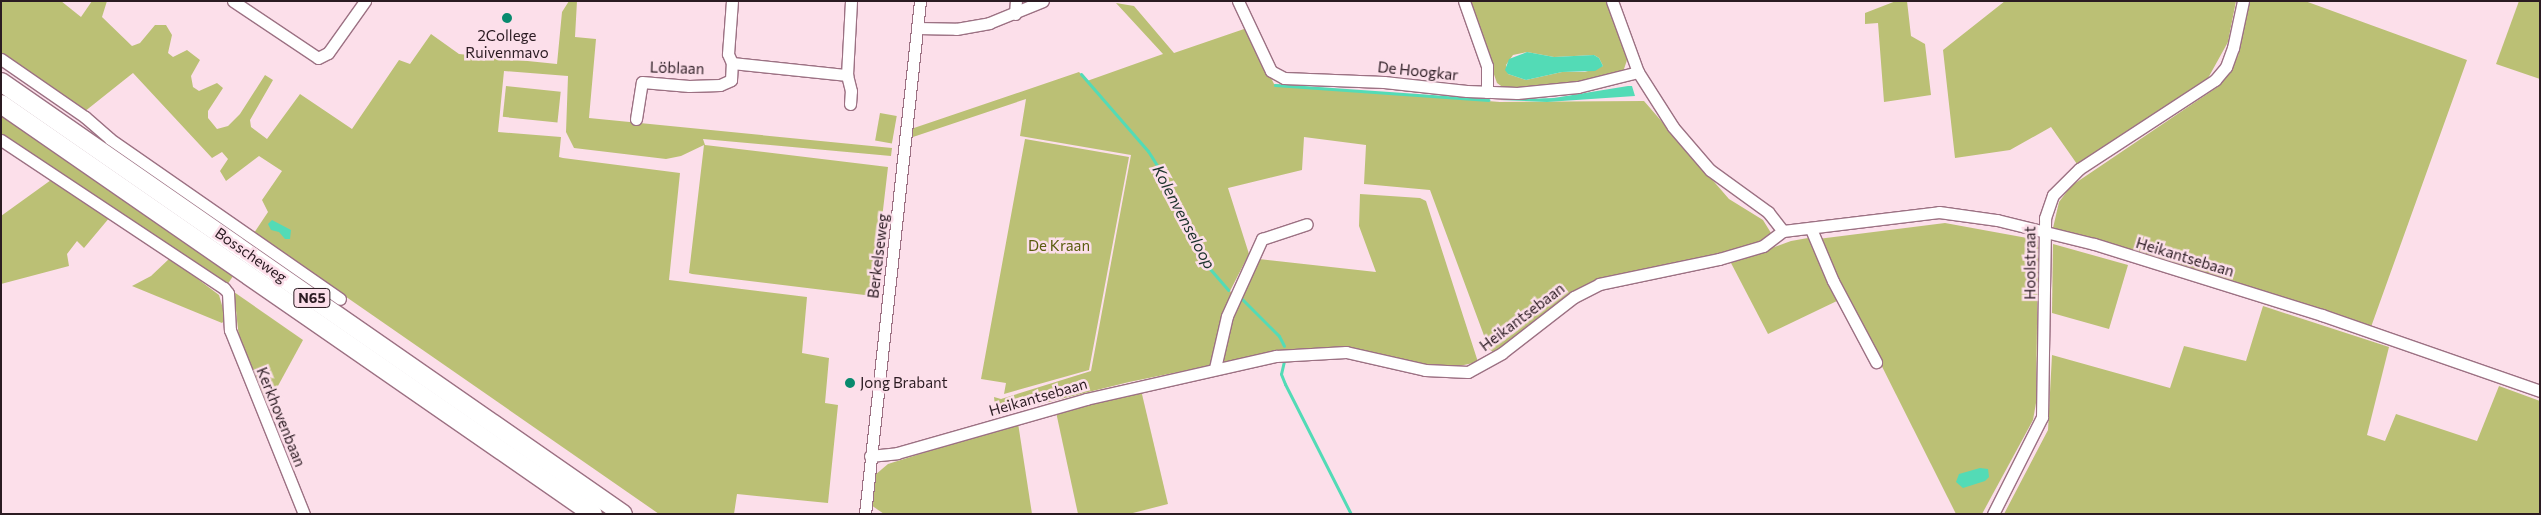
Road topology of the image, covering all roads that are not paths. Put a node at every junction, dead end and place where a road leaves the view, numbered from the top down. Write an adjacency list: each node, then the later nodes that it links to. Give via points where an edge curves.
1 (364, 1): 11 (street, via 328,53 318,58)
2 (732, 1): 15 (street, Löblaan, via 728,54)
3 (851, 1): 17 (street)
4 (920, 1): 13 (street, Berkelseweg)
5 (1016, 1): 12 (street)
6 (1043, 1): 12 (street)
7 (1238, 1): 19 (street, De Hoogkar, via 1276,76)
8 (1464, 1): 19 (street, via 1487,66)
9 (1612, 1): 16 (street)
10 (2242, 1): 27 (street, Hoolstraat, via 2234,48 2226,67 2215,80 2079,170 2058,188 2045,218)
11 (238, 3)
12 (1015, 14): 13 (street, via 971,27)
13 (917, 28): 32 (street, Berkelseweg)
14 (1, 59): 28 (street, Bosscheweg)
15 (732, 63): 17 (street); 22 (street, Löblaan, via 731,80 720,85 642,82)
16 (1638, 72): 19 (street, De Hoogkar, via 1563,89); 26 (street, via 1694,154 1727,185 1768,212)
17 (847, 75): 21 (street, via 852,91)
18 (1, 82): 35 (main road, Bosscheweg / N65)
19 (1487, 92)
20 (1, 104): 34 (main road, Bosscheweg / N65)
21 (850, 104)
22 (636, 119)
23 (1, 140): 33 (street, Kerkhovenbaan, via 224,288 228,293 230,330)
24 (1307, 224): 30 (street, via 1262,239 1227,316)
25 (1811, 229): 26 (street, Heikantsebaan); 27 (street, Heikantsebaan, via 1939,212 1990,218); 29 (street, via 1833,281)
26 (1783, 231): 30 (street, Heikantsebaan, via 1763,246 1719,259 1589,287 1502,354 1468,372 1444,373 1335,351 1276,356)
27 (2045, 231): 31 (street, Heikantsebaan, via 2313,312); 37 (street, Hoolstraat, via 2042,417)
28 (340, 299)
29 (1876, 362)
30 (1215, 368): 32 (street, Heikantsebaan, via 1026,414 897,453)
31 (2540, 391)
32 (870, 456): 36 (street, Berkelseweg)
33 (304, 514)
34 (593, 514)
35 (623, 514)
36 (865, 514)
37 (1993, 514)

